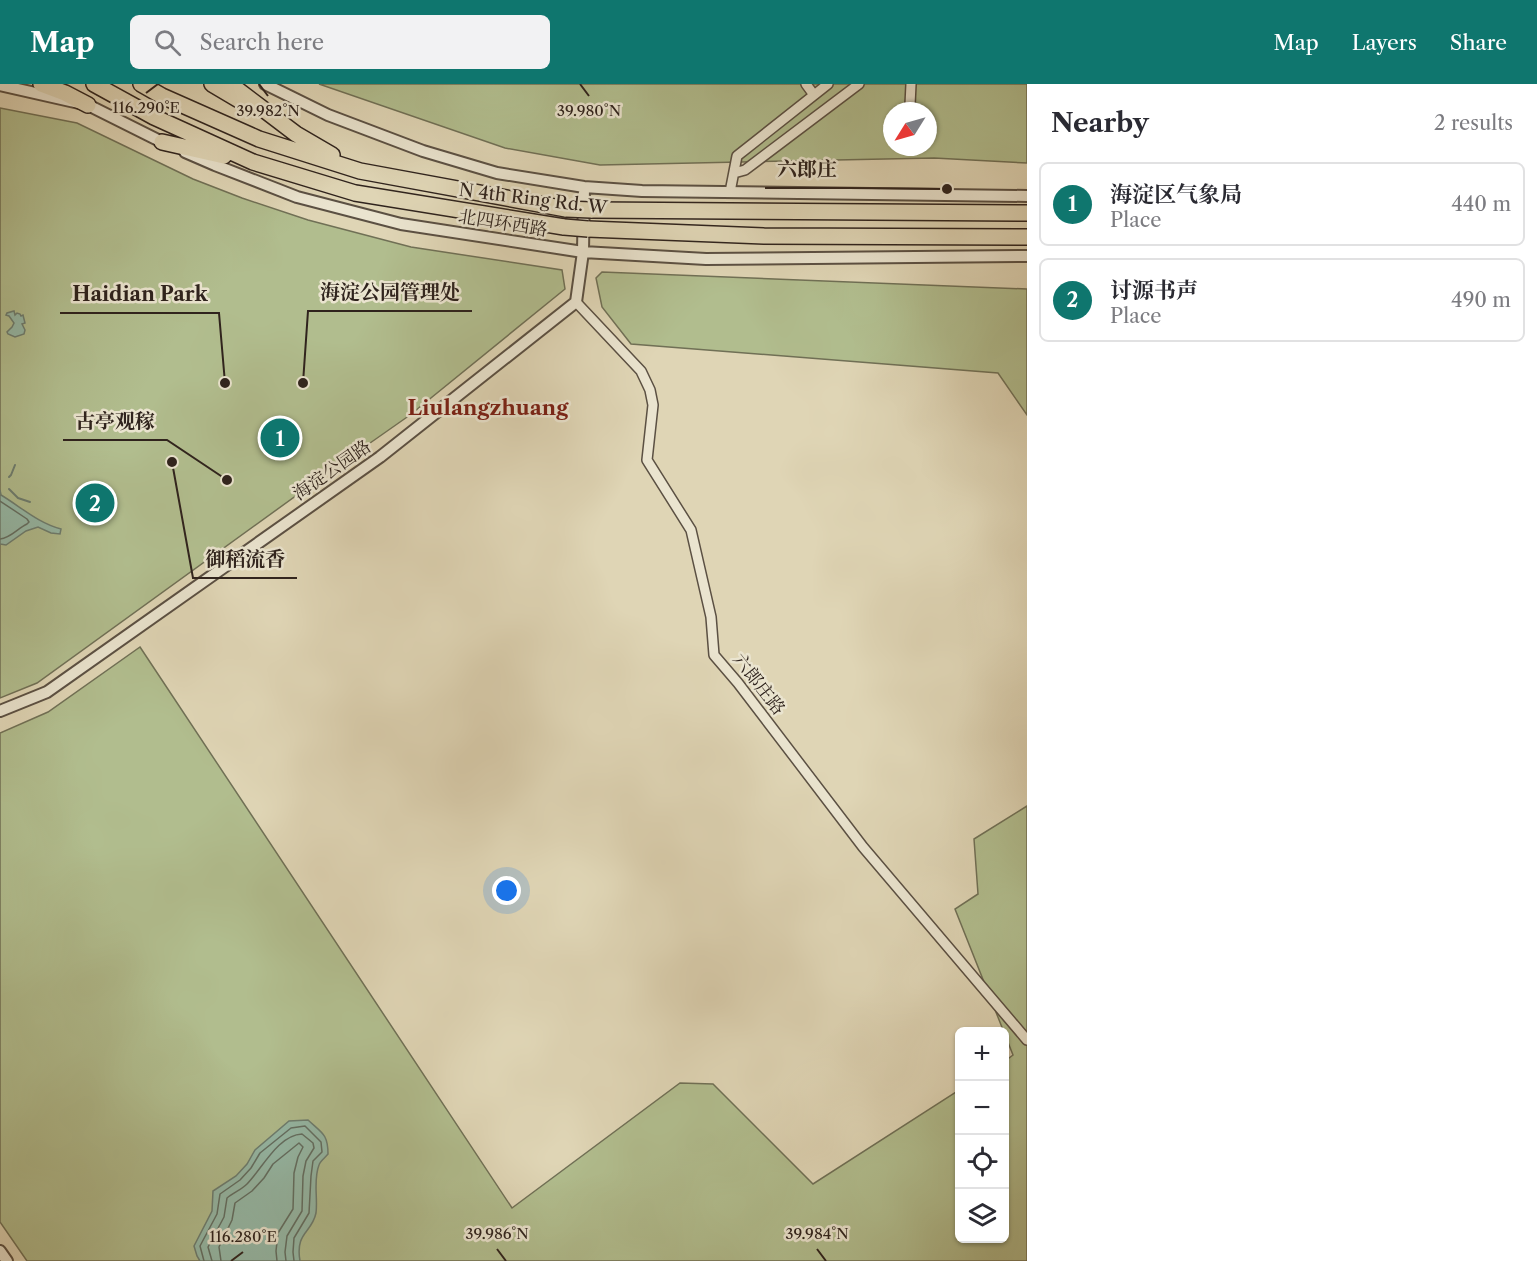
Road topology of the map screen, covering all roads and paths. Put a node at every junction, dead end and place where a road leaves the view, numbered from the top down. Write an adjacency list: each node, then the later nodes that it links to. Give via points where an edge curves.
1 (45, 84): 14 (highway)
2 (94, 84): 17 (highway, N 4th Ring Rd. W, via 154,117)
3 (141, 84): 18 (highway, N 4th Ring Rd. W, via 259,139)
4 (212, 84): 15 (highway)
5 (231, 84): 15 (highway)
6 (265, 84): 20 (street, via 328,115 423,151 497,173)
7 (806, 84): 12 (street)
8 (828, 84): 12 (street)
9 (860, 84): 19 (street, via 746,170)
10 (911, 84): 13 (street)
11 (0, 85): 14 (street, 北四环西路)
12 (814, 95): 19 (street, via 737,156)
13 (910, 102)
14 (88, 105): 16 (street, 北四环西路)
15 (296, 134): 18 (highway)
16 (162, 142): 17 (highway); 25 (street, 北四环西路, via 297,197 391,222)
17 (254, 162): 24 (highway, N 4th Ring Rd. W, bridge, via 355,193 588,229 764,236)
18 (360, 171): 23 (highway, N 4th Ring Rd. W, bridge, via 566,209)
19 (734, 174): 21 (street)
20 (584, 187): 21 (street); 25 (street)
21 (730, 192): 22 (street)
22 (1027, 196)
23 (1027, 213)
24 (1027, 237)
25 (582, 252): 26 (street, 北四环西路, via 706,258); 27 (street)
26 (1027, 256)
27 (576, 302): 28 (street, 海淀公园路, via 380,457 47,692); 29 (street, 六郎庄路, via 641,371 650,390 653,405 647,460 691,530 711,617 714,655 863,847)
28 (0, 711)
29 (1027, 1040)
30 (0, 1251): 31 (street)
31 (7, 1261)

